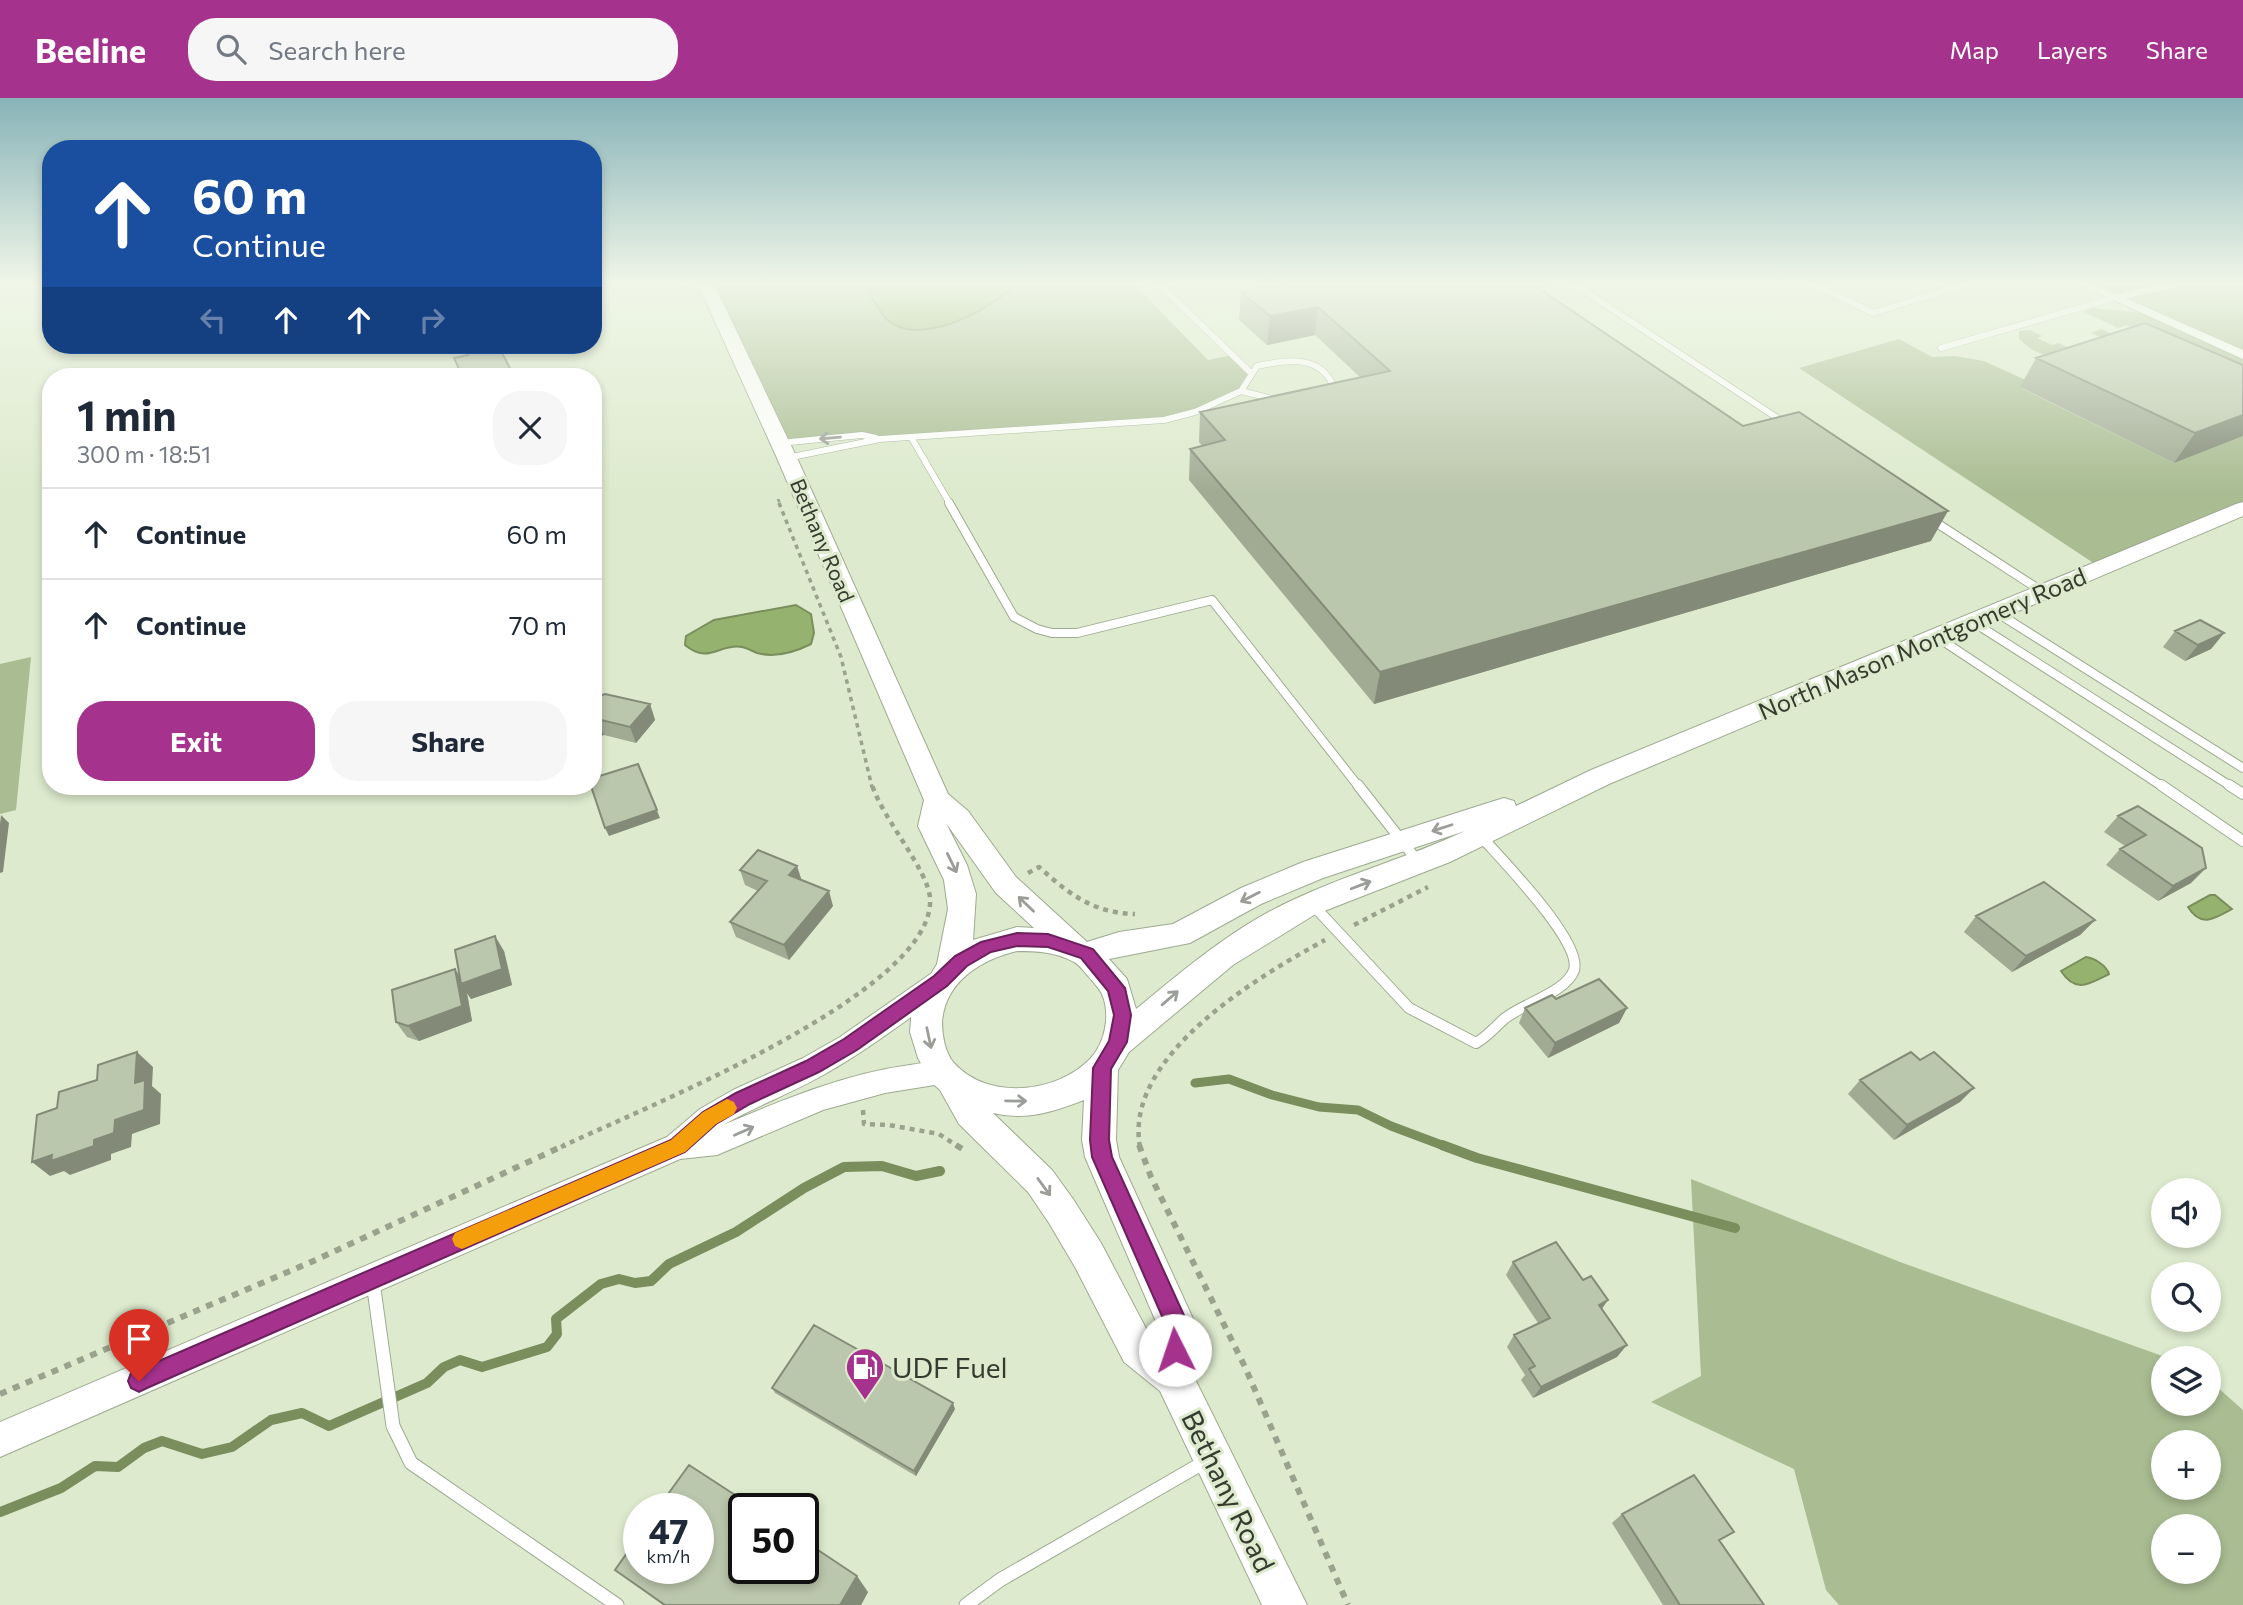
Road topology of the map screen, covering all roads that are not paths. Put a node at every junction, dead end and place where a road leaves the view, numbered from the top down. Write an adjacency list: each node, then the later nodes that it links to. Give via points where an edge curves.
1 (738, 352): 11 (main road, Bethany Road)
2 (1230, 352): 4 (lane)
3 (1678, 352): 8 (lane)
4 (1252, 374): 5 (lane); 6 (lane, via 1257,366 1275,361 1297,360 1317,366 1330,375 1333,385 1327,395)
5 (1241, 391): 7 (lane); 9 (lane, via 1164,420)
6 (1317, 397)
7 (1293, 400)
8 (1801, 433)
9 (911, 437): 10 (lane); 24 (lane, via 1014,617 1033,630 1077,634 1212,600)
10 (880, 439): 11 (lane); 11 (lane, one-way to 11, via 862,436)
11 (784, 450): 21 (main road, Bethany Road)
12 (2243, 508): 14 (main road, North Mason Montgomery Road)
13 (1916, 509): 14 (lane)
14 (2043, 592): 15 (main road, North Mason Montgomery Road)
15 (1996, 612): 16 (main road, North Mason Montgomery Road); 18 (lane)
16 (1973, 622): 17 (main road, North Mason Montgomery Road); 20 (lane)
17 (1937, 637): 19 (main road, North Mason Montgomery Road); 23 (lane)
18 (2243, 768)
19 (1600, 777): 22 (main road, North Mason Montgomery Road); 24 (main road, North Mason Montgomery Road, one-way to 24)
20 (2243, 794)
21 (937, 800): 26 (main road, Bethany Road, one-way to 21, via 1006,885 958,818); 27 (main road, Bethany Road, one-way to 27, via 932,826 953,864 963,896 963,919)
22 (1480, 835): 24 (main road, North Mason Montgomery Road); 25 (lane, via 1564,933 1575,961 1566,982 1505,1018 1482,1041 1470,1041 1409,1007)
23 (2243, 841)
24 (1418, 863): 25 (main road, North Mason Montgomery Road, one-way to 24); 26 (main road, North Mason Montgomery Road, one-way to 26, via 1283,881 1179,935)
25 (1312, 904): 28 (main road, North Mason Montgomery Road, one-way to 25, via 1222,956)
26 (1082, 952): 27 (main road, via 1048,940 1017,939 987,946); 28 (main road, via 1116,988 1122,1015)
27 (946, 975): 29 (main road, one-way to 29, via 928,1006 926,1032 934,1058); 30 (street, via 850,1045 743,1098 710,1118)
28 (1110, 1055): 29 (main road, one-way to 28, via 979,1096 1011,1103 1045,1100 1077,1088); 32 (main road, Bethany Road, via 1099,1140 1102,1157 1176,1322)
29 (948, 1077): 30 (street, one-way to 29, via 717,1142 819,1098 885,1081); 32 (main road, Bethany Road, one-way to 32, via 971,1114 1040,1181 1088,1255 1137,1349)
30 (678, 1146): 31 (street)
31 (373, 1278): 33 (street); 35 (lane, via 393,1426 411,1463)
32 (1174, 1377): 34 (main road, Bethany Road)
33 (0, 1440)
34 (1214, 1456): 36 (lane, via 1000,1580); 37 (main road, Bethany Road)
35 (617, 1605)
36 (966, 1605)
37 (1285, 1605)

